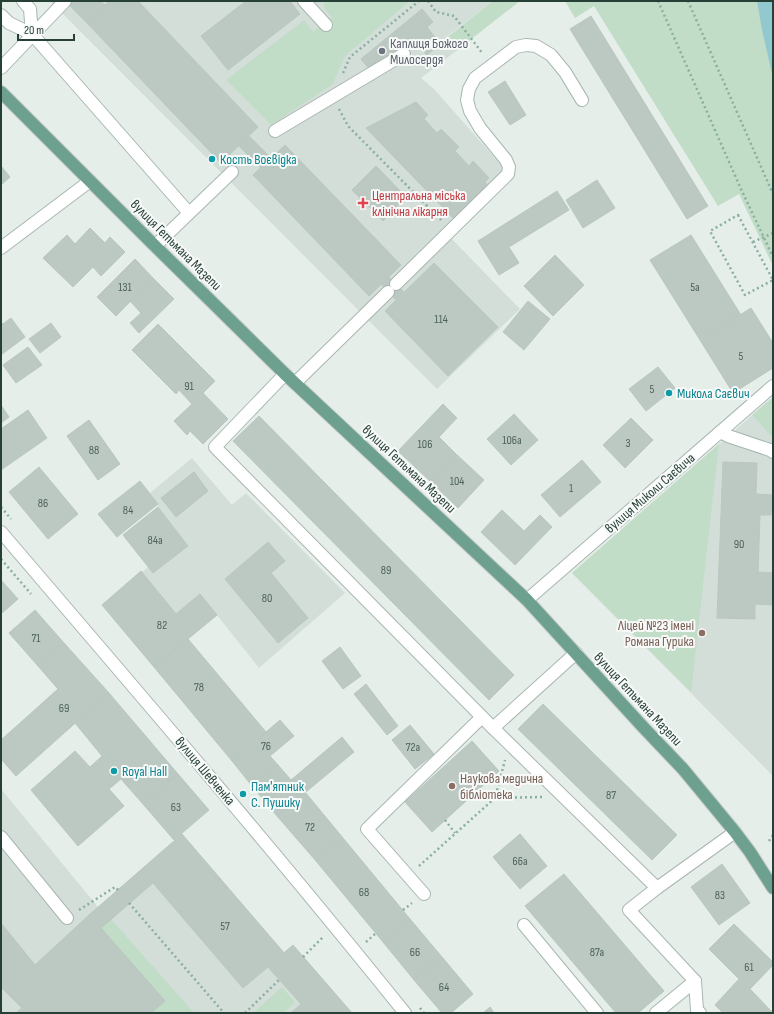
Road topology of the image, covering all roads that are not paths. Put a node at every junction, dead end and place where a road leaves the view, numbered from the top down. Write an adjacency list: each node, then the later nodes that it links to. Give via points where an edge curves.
1 (23, 1): 6 (street, via 30,9)
2 (65, 1): 6 (street)
3 (304, 1): 5 (street)
4 (1, 15): 6 (street, via 9,23)
5 (326, 25)
6 (32, 34): 8 (street); 14 (street)
7 (404, 54): 11 (street)
8 (1, 68)
9 (1, 92): 13 (main road, вулиця Гетьмана Мазепи)
10 (582, 100): 18 (street, via 551,55 536,46 516,47 476,78 469,89 467,100 470,111 480,128 506,160 508,174)
11 (275, 131)
12 (232, 172): 14 (street)
13 (90, 181): 15 (main road, вулиця Гетьмана Мазепи); 16 (street)
14 (189, 213): 15 (street)
15 (155, 246): 17 (main road, вулиця Гетьмана Мазепи)
16 (1, 248)
17 (286, 374): 18 (main road, вулиця Гетьмана Мазепи); 25 (street, via 215,447)
18 (295, 383): 23 (main road, вулиця Гетьмана Мазепи)
19 (773, 386): 20 (street, вулиця Миколи Саєвича)
20 (720, 432): 21 (street); 23 (street, вулиця Миколи Саєвича)
21 (773, 452)
22 (1, 532): 36 (street, вулиця Шевченка, via 210,776)
23 (526, 600): 24 (main road, вулиця Гетьмана Мазепи)
24 (576, 653): 26 (street); 27 (main road, вулиця Гетьмана Мазепи, via 684,770)
25 (482, 716): 26 (street); 31 (street, via 367,829)
26 (493, 728): 29 (street)
27 (735, 832): 29 (street); 30 (main road, вулиця Гетьмана Мазепи)
28 (1, 836): 32 (street)
29 (657, 888): 34 (street, via 629,910)
30 (773, 888)
31 (424, 894)
32 (67, 918)
33 (524, 925): 37 (street)
34 (694, 981): 35 (street); 38 (street)
35 (698, 1012)
36 (405, 1013)
37 (597, 1013)
38 (656, 1013)

